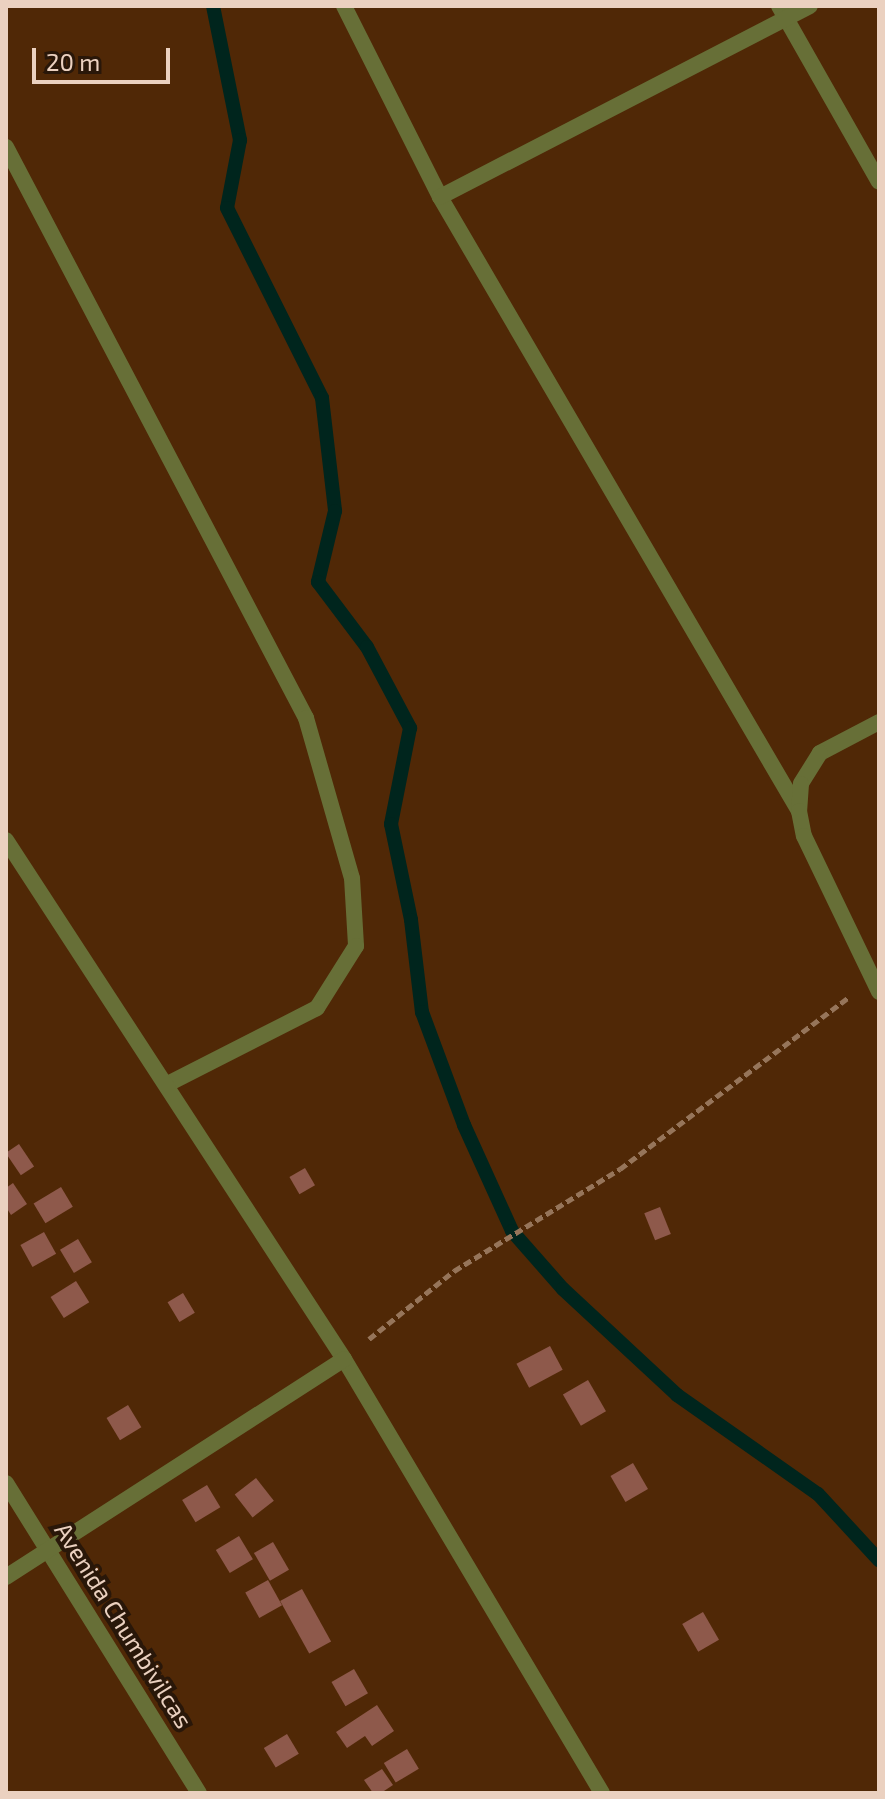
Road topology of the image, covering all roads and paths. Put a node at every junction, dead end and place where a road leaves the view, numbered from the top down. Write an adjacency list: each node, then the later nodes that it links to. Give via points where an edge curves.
1 (344, 6): 6 (street)
2 (810, 6): 3 (street)
3 (783, 12): 5 (street); 6 (street)
4 (6, 147): 11 (street, via 306,718 352,878 356,946 317,1008)
5 (879, 182)
6 (440, 197): 8 (street)
7 (879, 722): 8 (street, via 820,753 801,784)
8 (799, 811): 10 (street, via 804,836)
9 (6, 840): 11 (street)
10 (876, 986): 12 (path, via 620,1169 454,1271)
11 (166, 1085): 12 (street)
12 (344, 1359): 14 (street); 17 (street)
13 (6, 1483): 14 (street, Avenida Chumbivilcas)
14 (50, 1548): 15 (street); 16 (street, Avenida Chumbivilcas)
15 (6, 1577)
16 (199, 1793)
17 (602, 1793)

